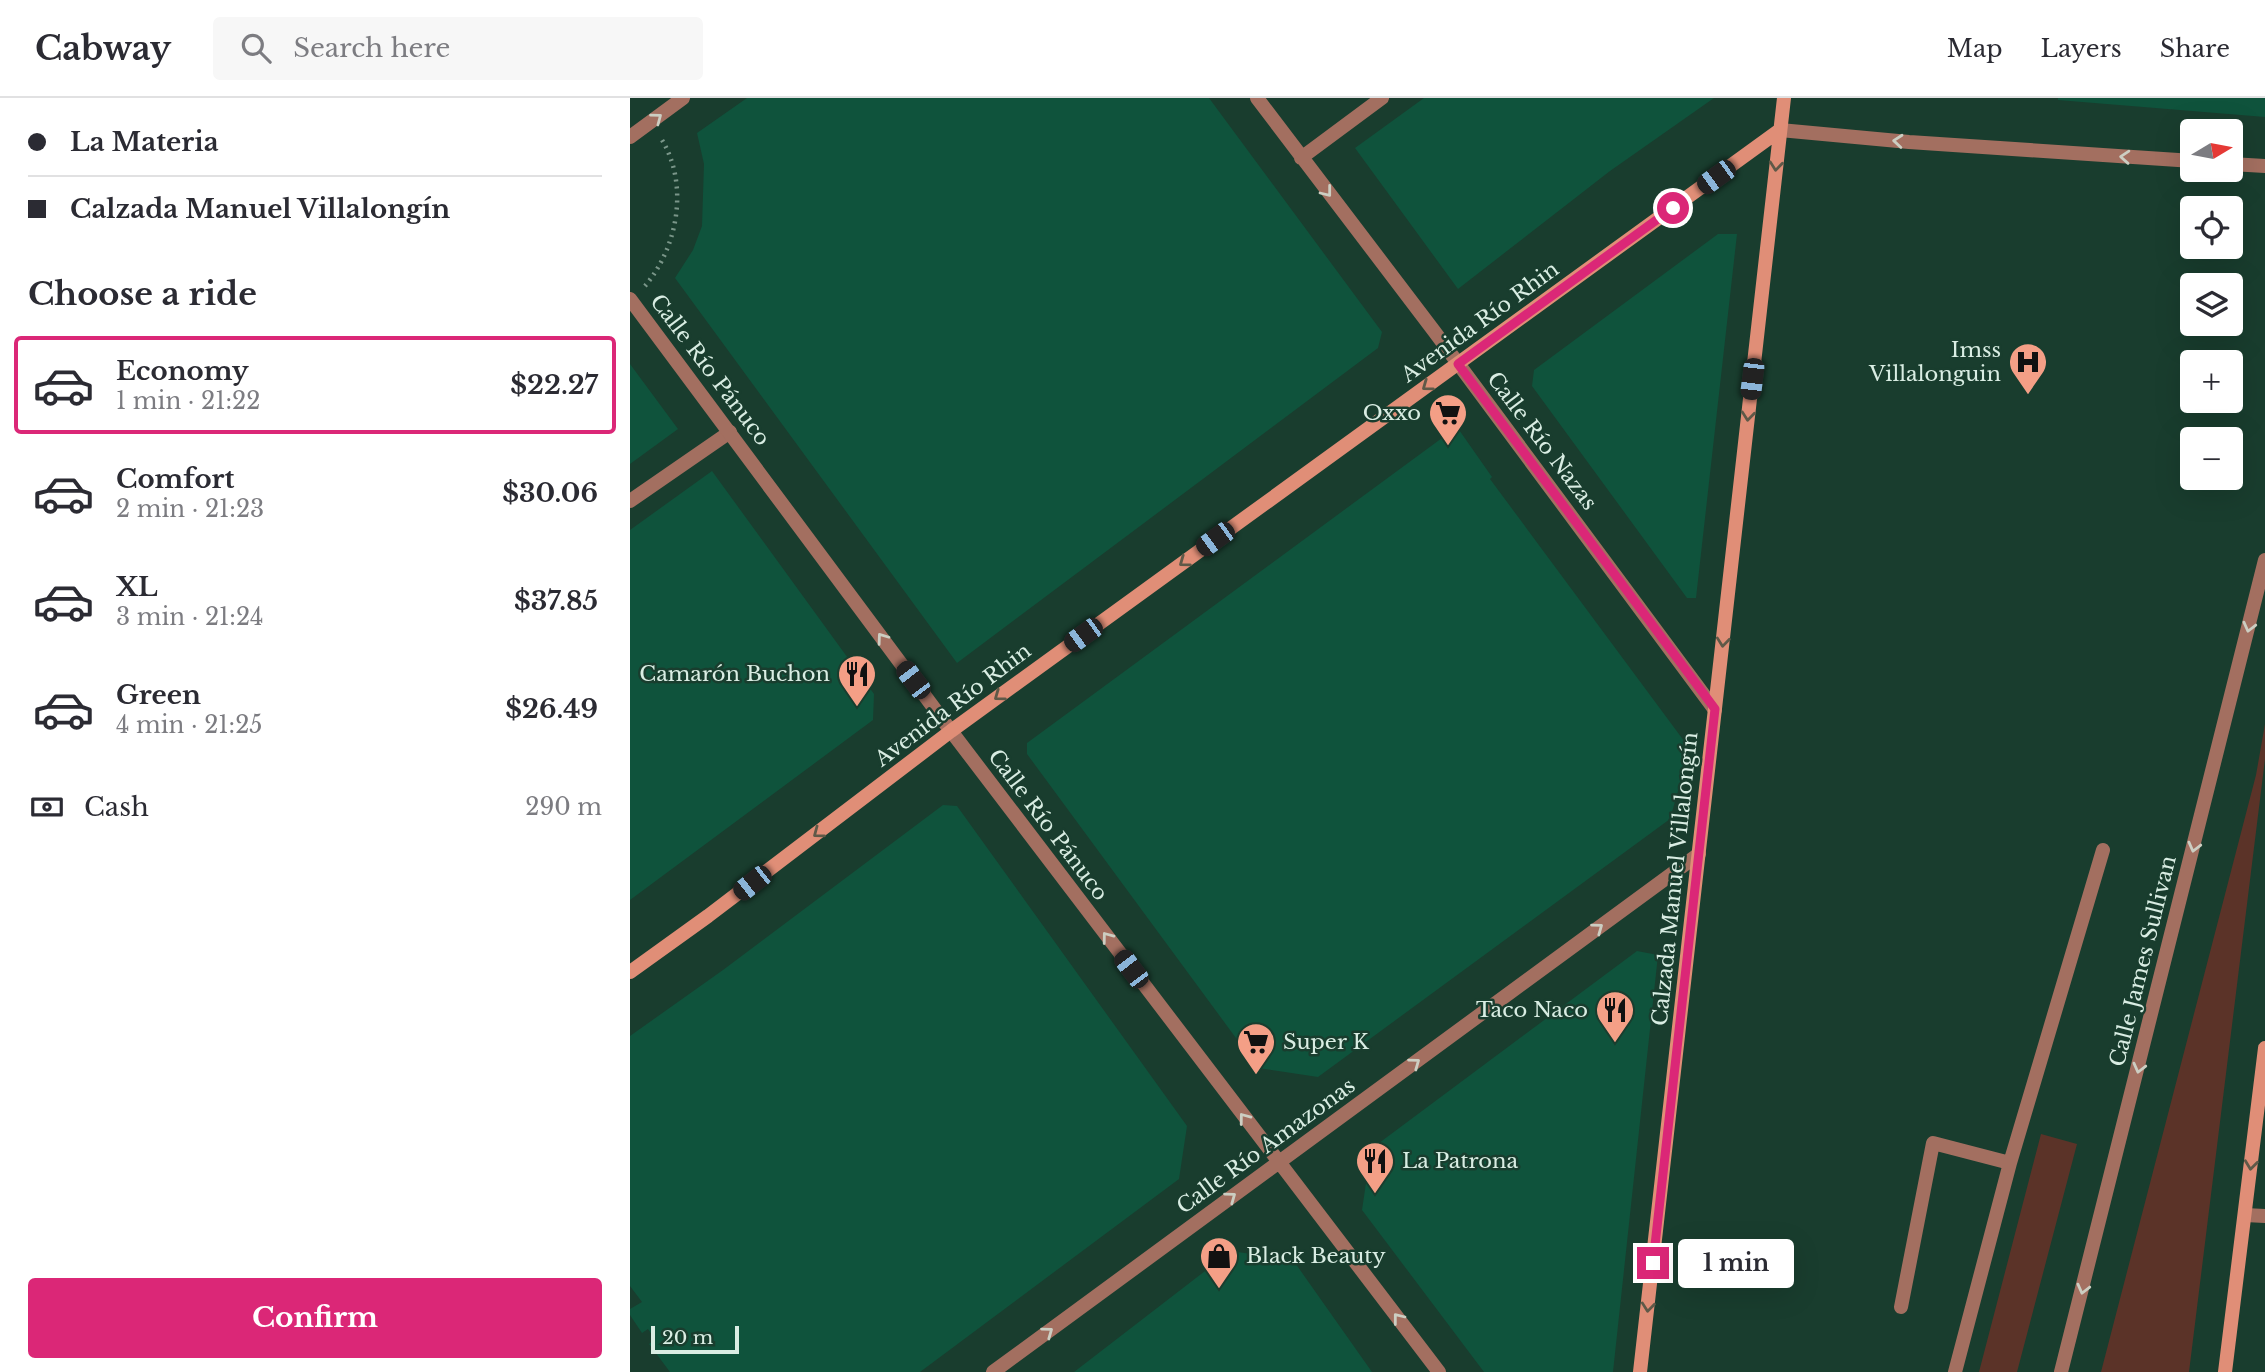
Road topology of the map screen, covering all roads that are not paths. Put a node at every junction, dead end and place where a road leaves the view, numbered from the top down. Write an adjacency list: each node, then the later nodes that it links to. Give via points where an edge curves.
1 (683, 98): 6 (street, one-way to 1)
2 (1257, 98): 7 (street, Calle Río Nazas)
3 (1382, 98): 7 (street)
4 (1784, 98): 5 (street, Calzada Manuel Villalongín)
5 (1780, 130): 8 (street, one-way to 5); 12 (street, Avenida Río Rhin); 16 (street, Calzada Manuel Villalongín, one-way to 16)
6 (630, 137)
7 (1301, 158): 12 (street, Calle Río Nazas, one-way to 12)
8 (2180, 160)
9 (2244, 165): 10 (street)
10 (2265, 166)
11 (631, 300): 13 (street, Calle Río Pánuco)
12 (1458, 364): 16 (street, Calle Río Nazas); 17 (street, Avenida Río Rhin, one-way to 17)
13 (730, 432): 14 (street); 17 (street, Calle Río Pánuco, one-way to 13)
14 (630, 500)
15 (2265, 560): 31 (street, Calle James Sullivan, one-way to 31)
16 (1715, 709): 19 (street, Calzada Manuel Villalongín)
17 (951, 731): 20 (street, Avenida Río Rhin, one-way to 20); 22 (street, Calle Río Pánuco, one-way to 17)
18 (2103, 850): 23 (street)
19 (1699, 853): 22 (street, Calle Río Amazonas, one-way to 19); 29 (street, Calzada Manuel Villalongín, one-way to 29)
20 (630, 972)
21 (2265, 1048): 24 (street, one-way to 24)
22 (1279, 1163): 27 (street, Calle Río Amazonas, one-way to 22); 28 (street, Calle Río Pánuco, one-way to 22)
23 (2010, 1163): 26 (street, via 1933,1143); 30 (street)
24 (2245, 1215): 25 (street); 32 (street)
25 (2265, 1216)
26 (1902, 1307)
27 (993, 1372)
28 (1439, 1372)
29 (1640, 1372)
30 (1955, 1372)
31 (2061, 1372)
32 (2225, 1372)

